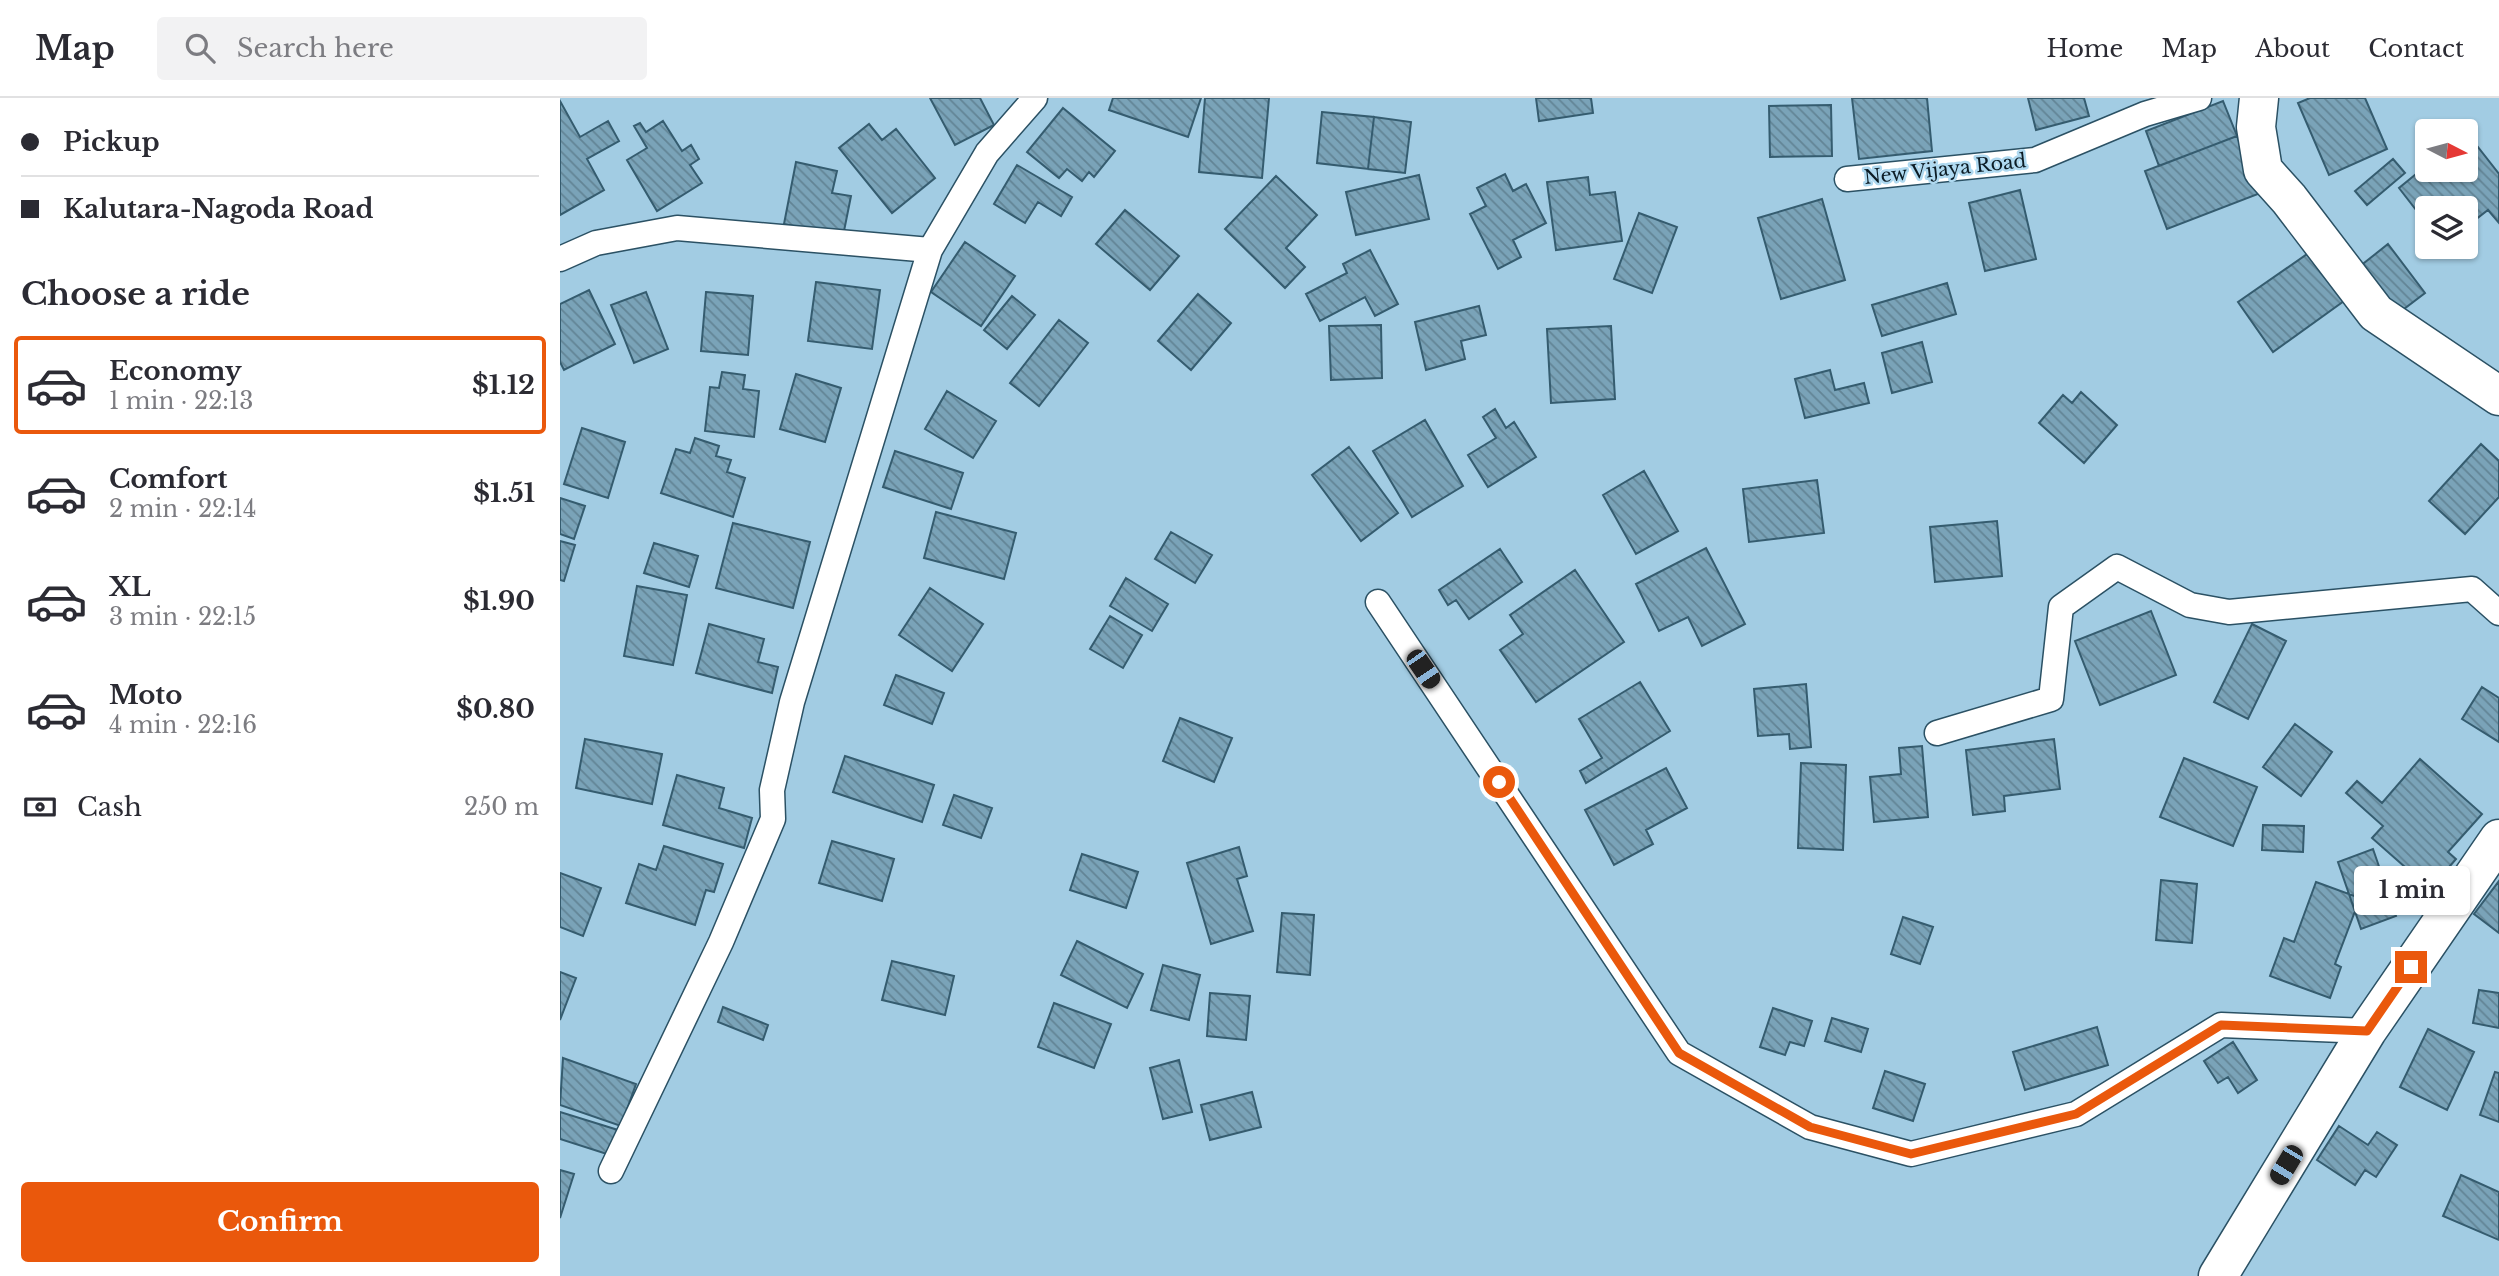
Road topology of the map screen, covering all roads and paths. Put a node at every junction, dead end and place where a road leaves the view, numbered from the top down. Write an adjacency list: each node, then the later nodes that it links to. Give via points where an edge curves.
1 (1035, 98): 5 (street, via 987,153)
2 (2199, 98): 4 (street, New Vijaya Road, via 2145,114 2035,160)
3 (2259, 98): 7 (main road, via 2256,127 2263,170 2376,313)
4 (1847, 180)
5 (930, 250): 6 (street, via 677,229 596,243); 13 (street, via 792,702 772,790 773,819 721,942)
6 (560, 259)
7 (2499, 396)
8 (1378, 602): 12 (street, via 1679,1053 1810,1127 1911,1154 2076,1114 2221,1025)
9 (2499, 613): 10 (street, via 2472,589 2229,612 2190,605 2117,567 2061,607 2051,699)
10 (1937, 733)
11 (2499, 839): 12 (main road)
12 (2367, 1031): 14 (main road)
13 (611, 1171)
14 (2218, 1276)

